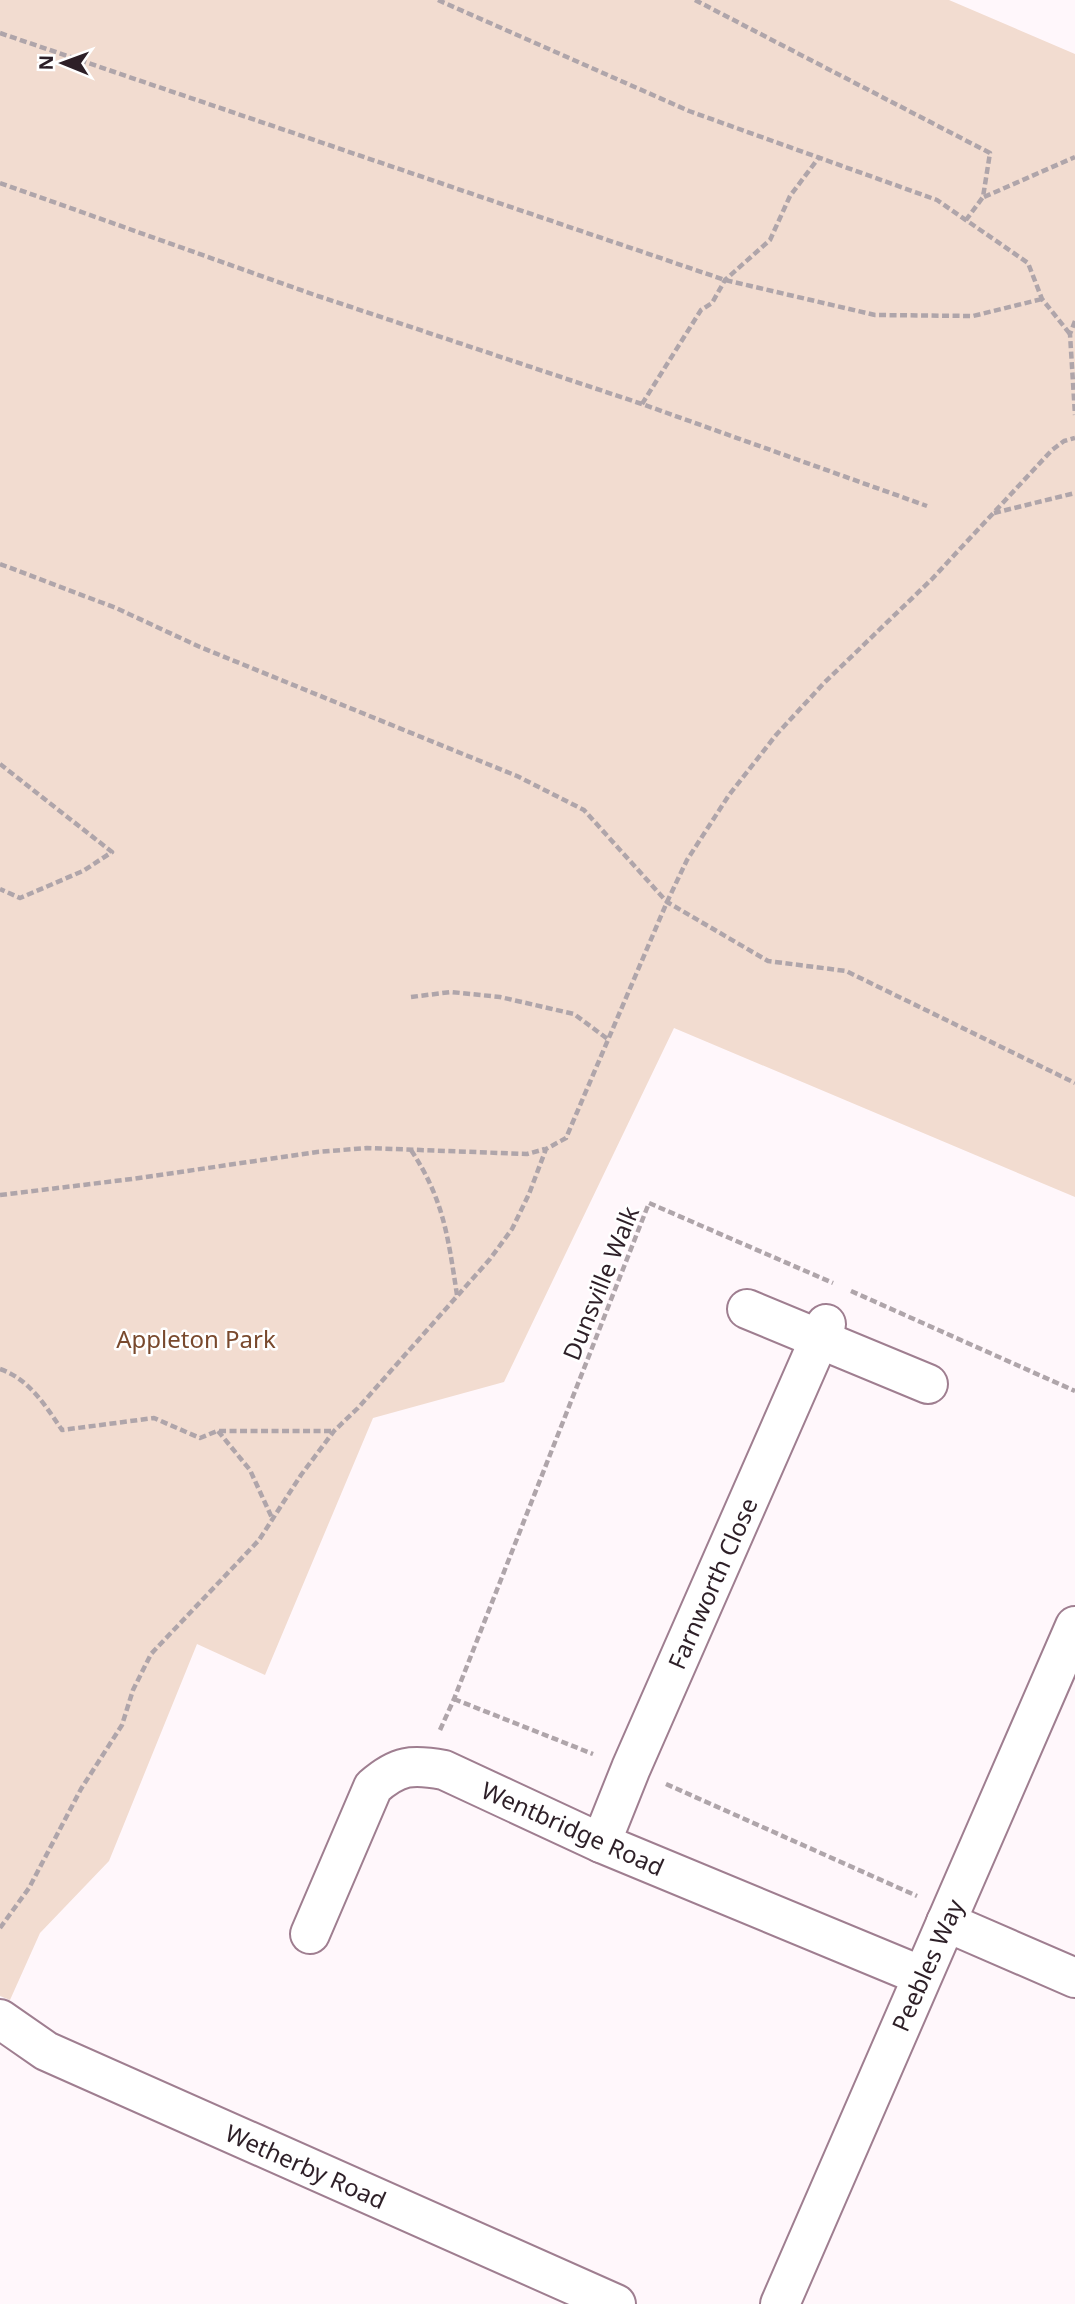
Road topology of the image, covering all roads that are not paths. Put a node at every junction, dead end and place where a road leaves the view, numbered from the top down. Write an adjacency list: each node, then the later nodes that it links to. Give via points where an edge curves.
1 (747, 1309): 2 (street)
2 (823, 1331): 3 (street); 5 (street, Farnworth Close)
3 (928, 1384)
4 (1075, 1626): 6 (street, Peebles Way)
5 (601, 1843): 7 (street, Wentbridge Road, via 444,1770 405,1766 373,1787); 8 (street, Wentbridge Road)
6 (948, 1916): 8 (street, Peebles Way); 9 (street)
7 (310, 1934)
8 (922, 1976): 12 (street, Peebles Way)
9 (1075, 1978)
10 (0, 2019): 11 (street, Wetherby Road, via 46,2051)
11 (617, 2304)
12 (780, 2304)

